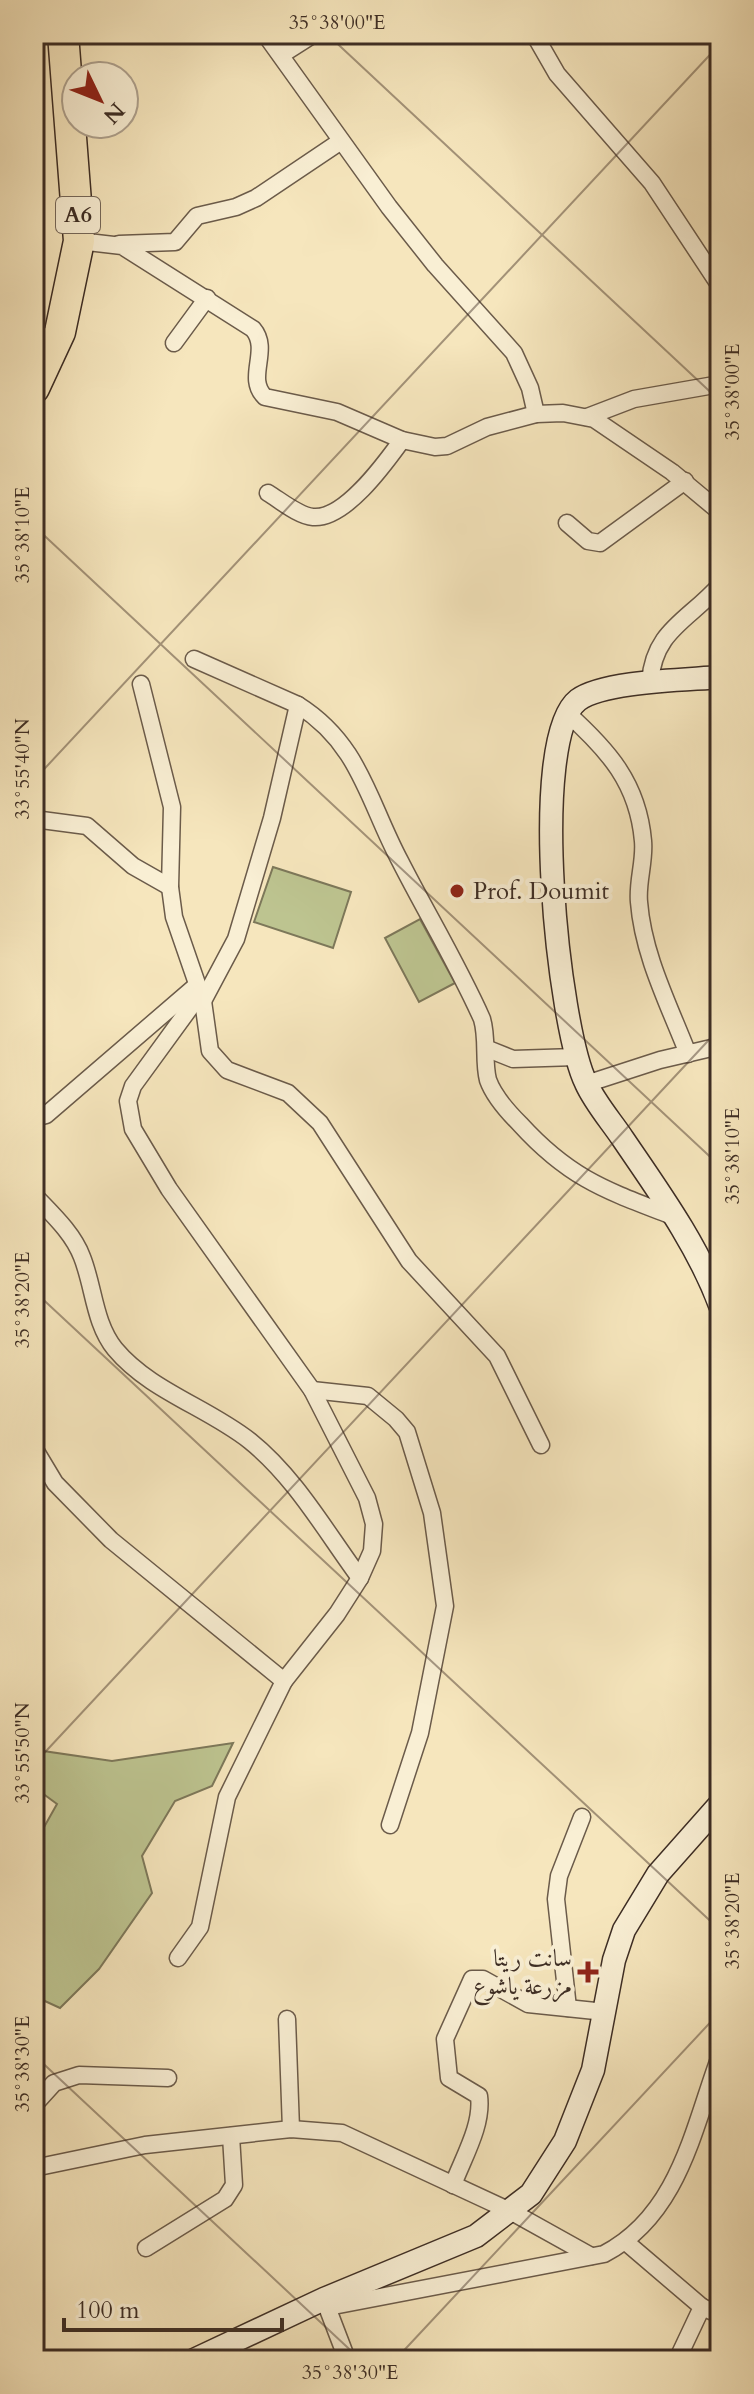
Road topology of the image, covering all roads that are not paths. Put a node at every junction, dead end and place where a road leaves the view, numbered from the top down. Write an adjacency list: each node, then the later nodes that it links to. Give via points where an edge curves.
1 (63, 34): 7 (highway, A6)
2 (265, 34): 5 (street)
3 (314, 34): 5 (street)
4 (534, 34): 9 (street, via 557,74 652,183)
5 (281, 55): 6 (street)
6 (341, 141): 8 (street, via 256,198 197,216 175,242); 14 (street, via 435,265 514,353)
7 (79, 241): 8 (street); 13 (highway, A6, via 60,332)
8 (117, 244): 10 (street)
9 (720, 286)
10 (207, 298): 11 (street); 16 (street, via 258,336 257,382 263,395 337,412)
11 (174, 343)
12 (720, 384): 15 (street, via 634,399)
13 (34, 388)
14 (536, 414): 15 (street); 16 (street, via 474,431 447,446)
15 (587, 417): 17 (street)
16 (402, 440): 18 (street, via 365,486 320,516 307,516)
17 (685, 481): 19 (street); 20 (street, via 600,543 588,541)
18 (268, 493)
19 (720, 512)
20 (567, 523)
21 (720, 585): 24 (street, via 662,639 652,659)
22 (194, 659): 26 (street)
23 (720, 677): 24 (street)
24 (650, 682): 27 (street, via 591,693)
25 (141, 684): 29 (street, via 172,807)
26 (298, 705): 30 (street, via 236,939); 32 (street, via 326,726 357,766 397,856 471,994)
27 (567, 713): 33 (street, via 615,759 636,803 643,842 639,901 648,953); 34 (street, via 555,770 552,904 566,1023)
28 (34, 819): 29 (street, via 87,826 133,866)
29 (170, 887): 30 (street, via 178,934)
30 (200, 993): 36 (street, via 46,1115); 40 (street, via 133,1086 130,1119 169,1189); 41 (street, via 214,1058 236,1075 288,1093 320,1123 409,1261 497,1356)
31 (720, 1046): 33 (street)
32 (488, 1049): 34 (street, via 513,1059); 38 (street, via 493,1089 556,1162 596,1186)
33 (688, 1054): 35 (street)
34 (576, 1057): 35 (street)
35 (586, 1084): 38 (street)
36 (34, 1118)
37 (34, 1195): 43 (street, via 76,1244 102,1325 120,1354 140,1374 227,1426 265,1456 296,1489)
38 (675, 1217): 39 (street, via 705,1266)
39 (720, 1305)
40 (312, 1390): 43 (street, via 367,1498 374,1524 372,1551); 47 (street, via 368,1396 396,1419 407,1432 432,1513 445,1606 420,1733)
41 (541, 1445)
42 (34, 1448): 44 (street, via 55,1483 111,1540)
43 (360, 1578): 44 (street)
44 (284, 1681): 48 (street, via 227,1797 200,1927)
45 (720, 1804): 50 (street, via 641,1896 624,1930)
46 (582, 1817): 49 (street, via 559,1876 556,1899)
47 (390, 1825)
48 (178, 1958)
49 (568, 2008): 50 (street); 58 (street, via 528,2004 476,1977 469,1982 445,2039 449,2078 479,2096 480,2102)
50 (605, 2012): 59 (street, via 593,2070 565,2141 531,2194)
51 (287, 2019): 55 (street)
52 (720, 2056): 60 (street, via 680,2172 661,2205)
53 (168, 2078): 54 (street, via 79,2075 54,2083)
54 (34, 2105)
55 (291, 2129): 56 (street); 58 (street, via 342,2133)
56 (231, 2136): 57 (street, via 145,2145); 61 (street, via 234,2185 225,2199)
57 (34, 2168)
58 (453, 2185): 59 (street)
59 (512, 2212): 62 (street); 63 (street, via 476,2236)
60 (627, 2243): 62 (street); 64 (street)
61 (146, 2248)
62 (591, 2256): 63 (street)
63 (326, 2303): 66 (street); 67 (street)
64 (702, 2307): 65 (street); 68 (street)
65 (720, 2315)
66 (194, 2360)
67 (343, 2360)
68 (677, 2360)

